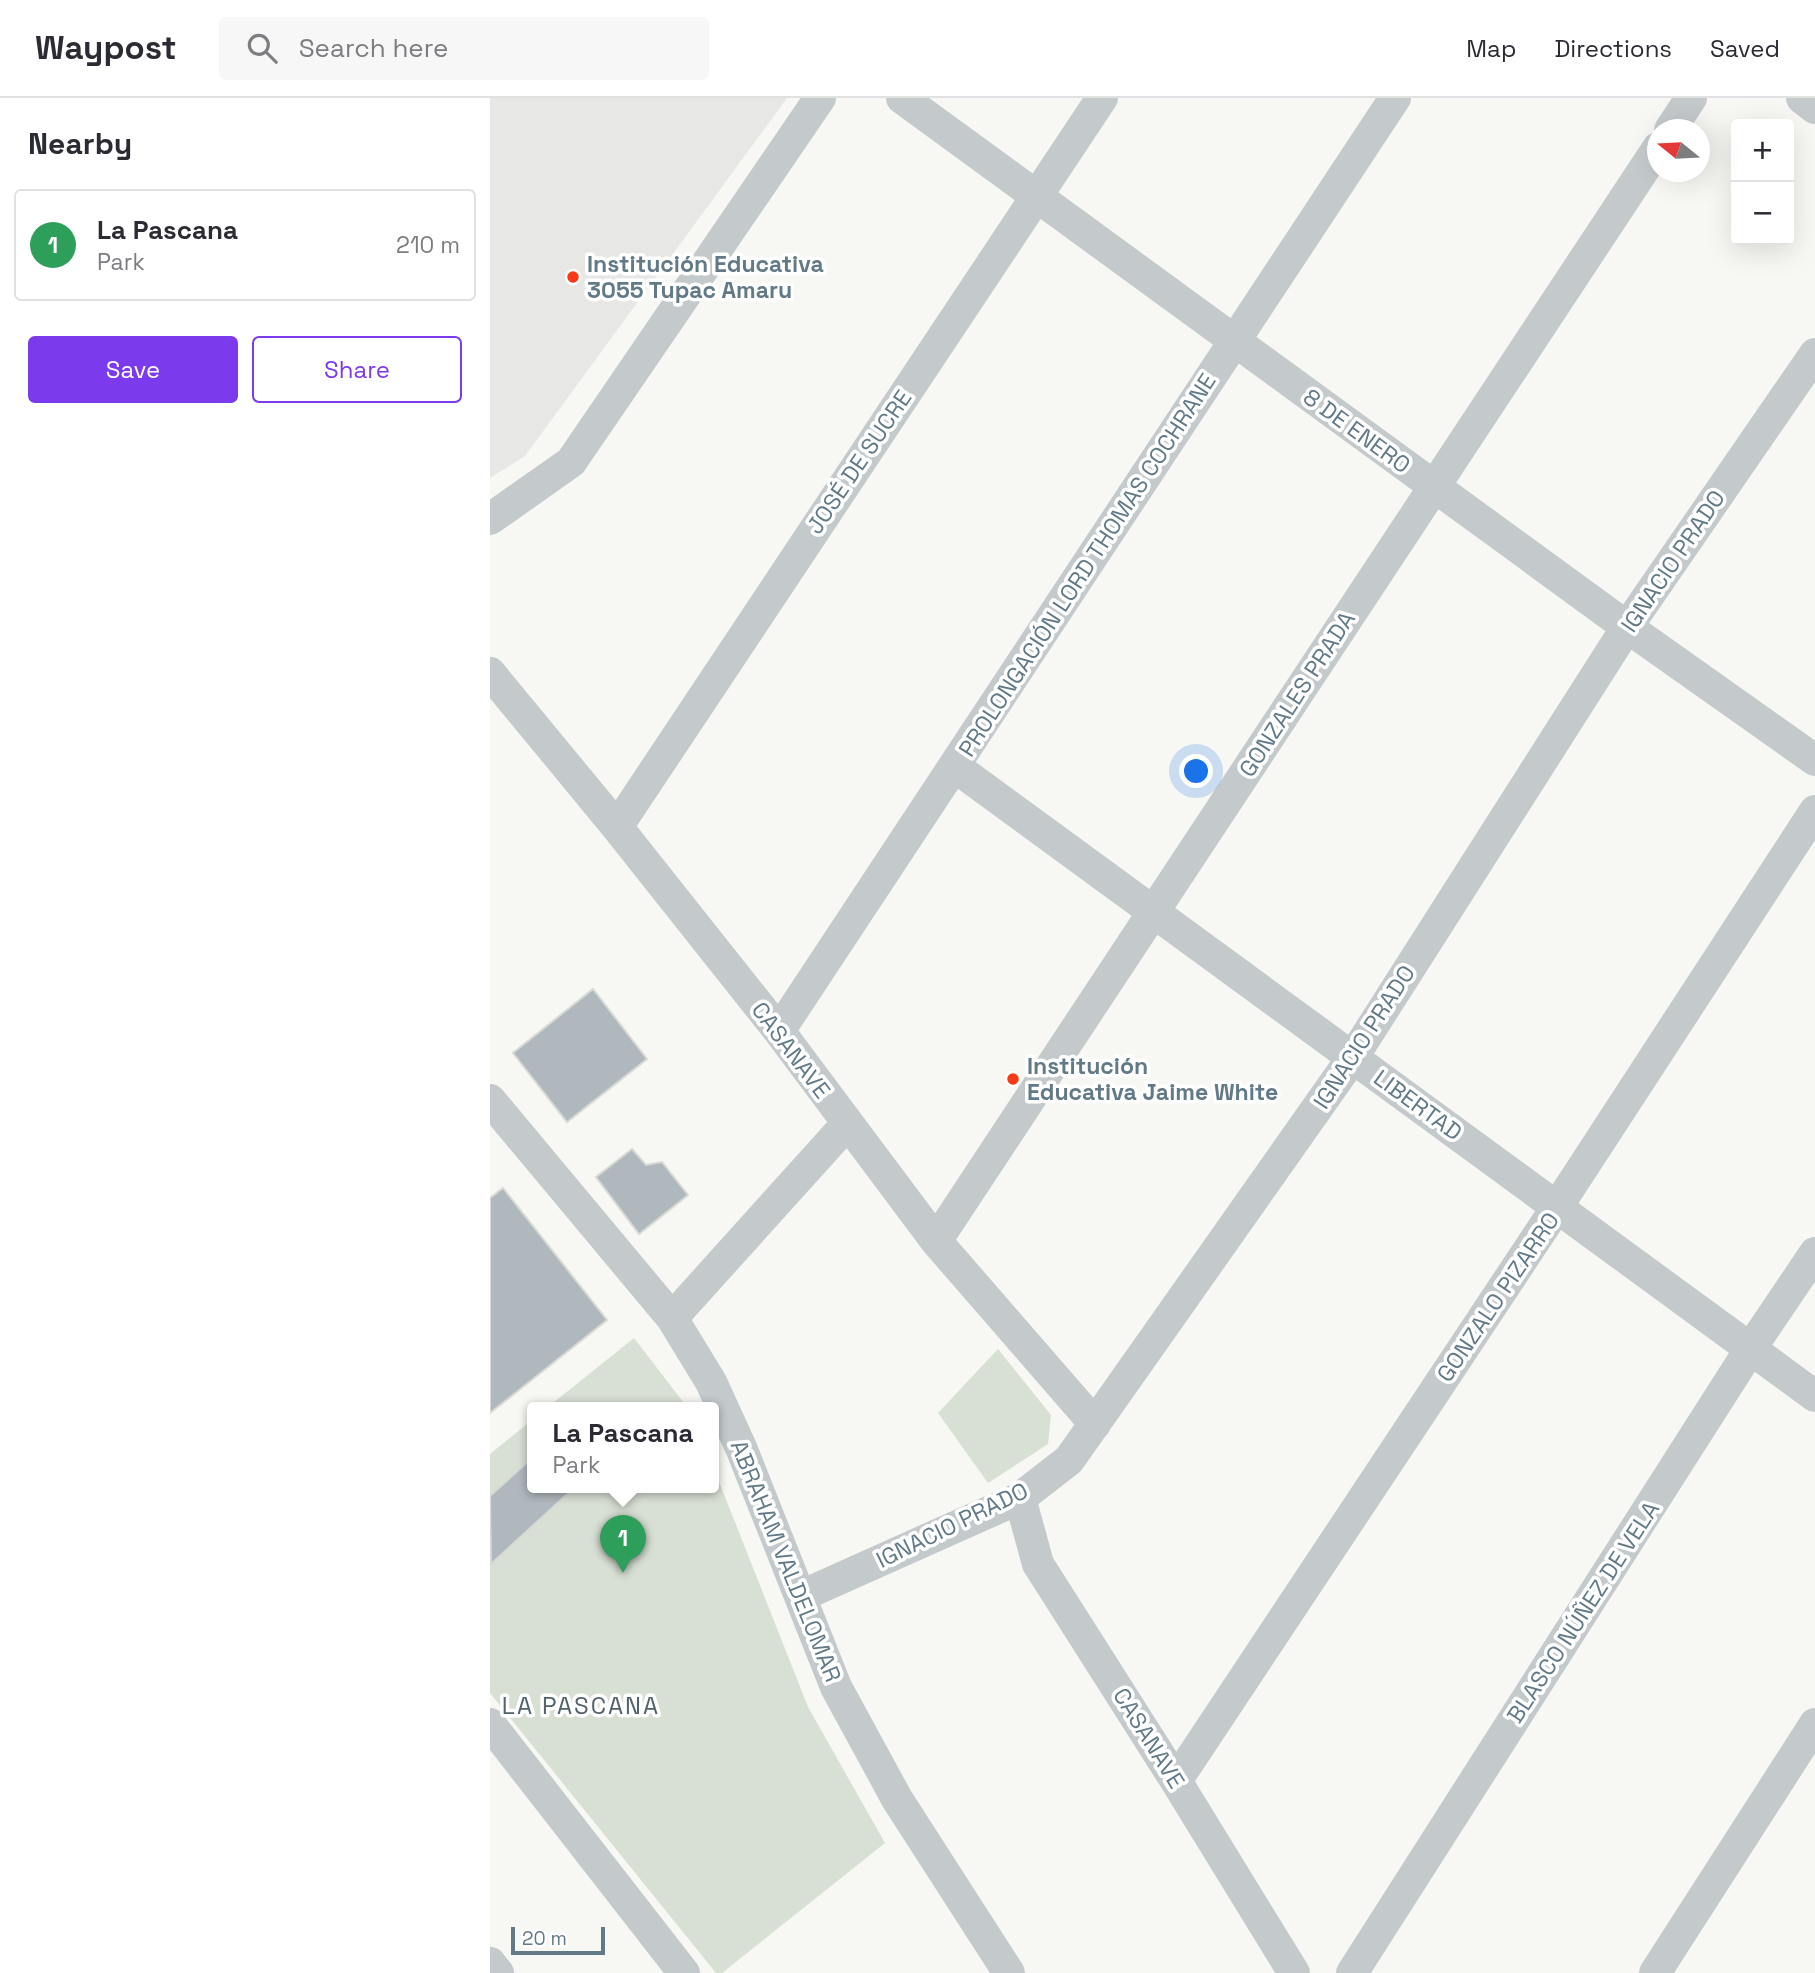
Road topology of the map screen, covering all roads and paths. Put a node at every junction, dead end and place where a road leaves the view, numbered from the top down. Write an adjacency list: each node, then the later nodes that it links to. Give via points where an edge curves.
1 (820, 98): 14 (street, via 571,462)
2 (902, 98): 10 (street, 8 DE ENERO)
3 (1102, 98): 10 (street, JOSÉ DE SUCRE)
4 (1395, 98): 11 (street, PROLONGACIÓN LORD THOMAS COCHRANE)
5 (1690, 98): 8 (street)
6 (1802, 98): 7 (street)
7 (1815, 108)
8 (1677, 119)
9 (1647, 163): 13 (street, GONZALES PRADA)
10 (1036, 196): 11 (street, 8 DE ENERO); 20 (street, JOSÉ DE SUCRE)
11 (1234, 341): 13 (street, 8 DE ENERO); 18 (street, PROLONGACIÓN LORD THOMAS COCHRANE)
12 (1815, 354): 15 (street, IGNACIO PRADO)
13 (1434, 487): 15 (street, 8 DE ENERO); 21 (street, GONZALES PRADA)
14 (490, 519)
15 (1627, 627): 17 (street, 8 DE ENERO); 23 (street, IGNACIO PRADO)
16 (490, 673): 20 (street, CASANAVE)
17 (1815, 760)
18 (954, 766): 21 (street, LIBERTAD); 22 (street, PROLONGACIÓN LORD THOMAS COCHRANE)
19 (1815, 811): 26 (street, GONZALO PIZARRO)
20 (617, 827): 22 (street, CASANAVE)
21 (1153, 912): 23 (street, LIBERTAD); 27 (street, GONZALES PRADA)
22 (779, 1031): 25 (street, CASANAVE)
23 (1353, 1057): 26 (street, LIBERTAD); 32 (street, IGNACIO PRADO)
24 (490, 1100): 29 (street, ABRAHAM VALDELOMAR)
25 (847, 1124): 27 (street, CASANAVE); 29 (street)
26 (1557, 1207): 30 (street, LIBERTAD); 37 (street, GONZALO PIZARRO)
27 (936, 1241): 32 (street, CASANAVE)
28 (1815, 1253): 30 (street, BLASCO NÚÑEZ DE VELA)
29 (672, 1318): 34 (street, ABRAHAM VALDELOMAR, via 711,1382)
30 (1751, 1348): 31 (street, LIBERTAD); 43 (street, BLASCO NÚÑEZ DE VELA)
31 (1815, 1396)
32 (1095, 1424): 33 (street, IGNACIO PRADO, via 1069,1460)
33 (1020, 1498): 34 (street, IGNACIO PRADO); 37 (street, CASANAVE, via 1038,1564)
34 (801, 1596): 41 (street, ABRAHAM VALDELOMAR, via 836,1687 897,1799)
35 (490, 1724): 40 (street)
36 (1815, 1724): 44 (street)
37 (1177, 1781): 42 (street, CASANAVE)
38 (490, 1963): 39 (street)
39 (498, 1973)
40 (684, 1973)
41 (1009, 1973)
42 (1294, 1973)
43 (1352, 1973)
44 (1655, 1973)

